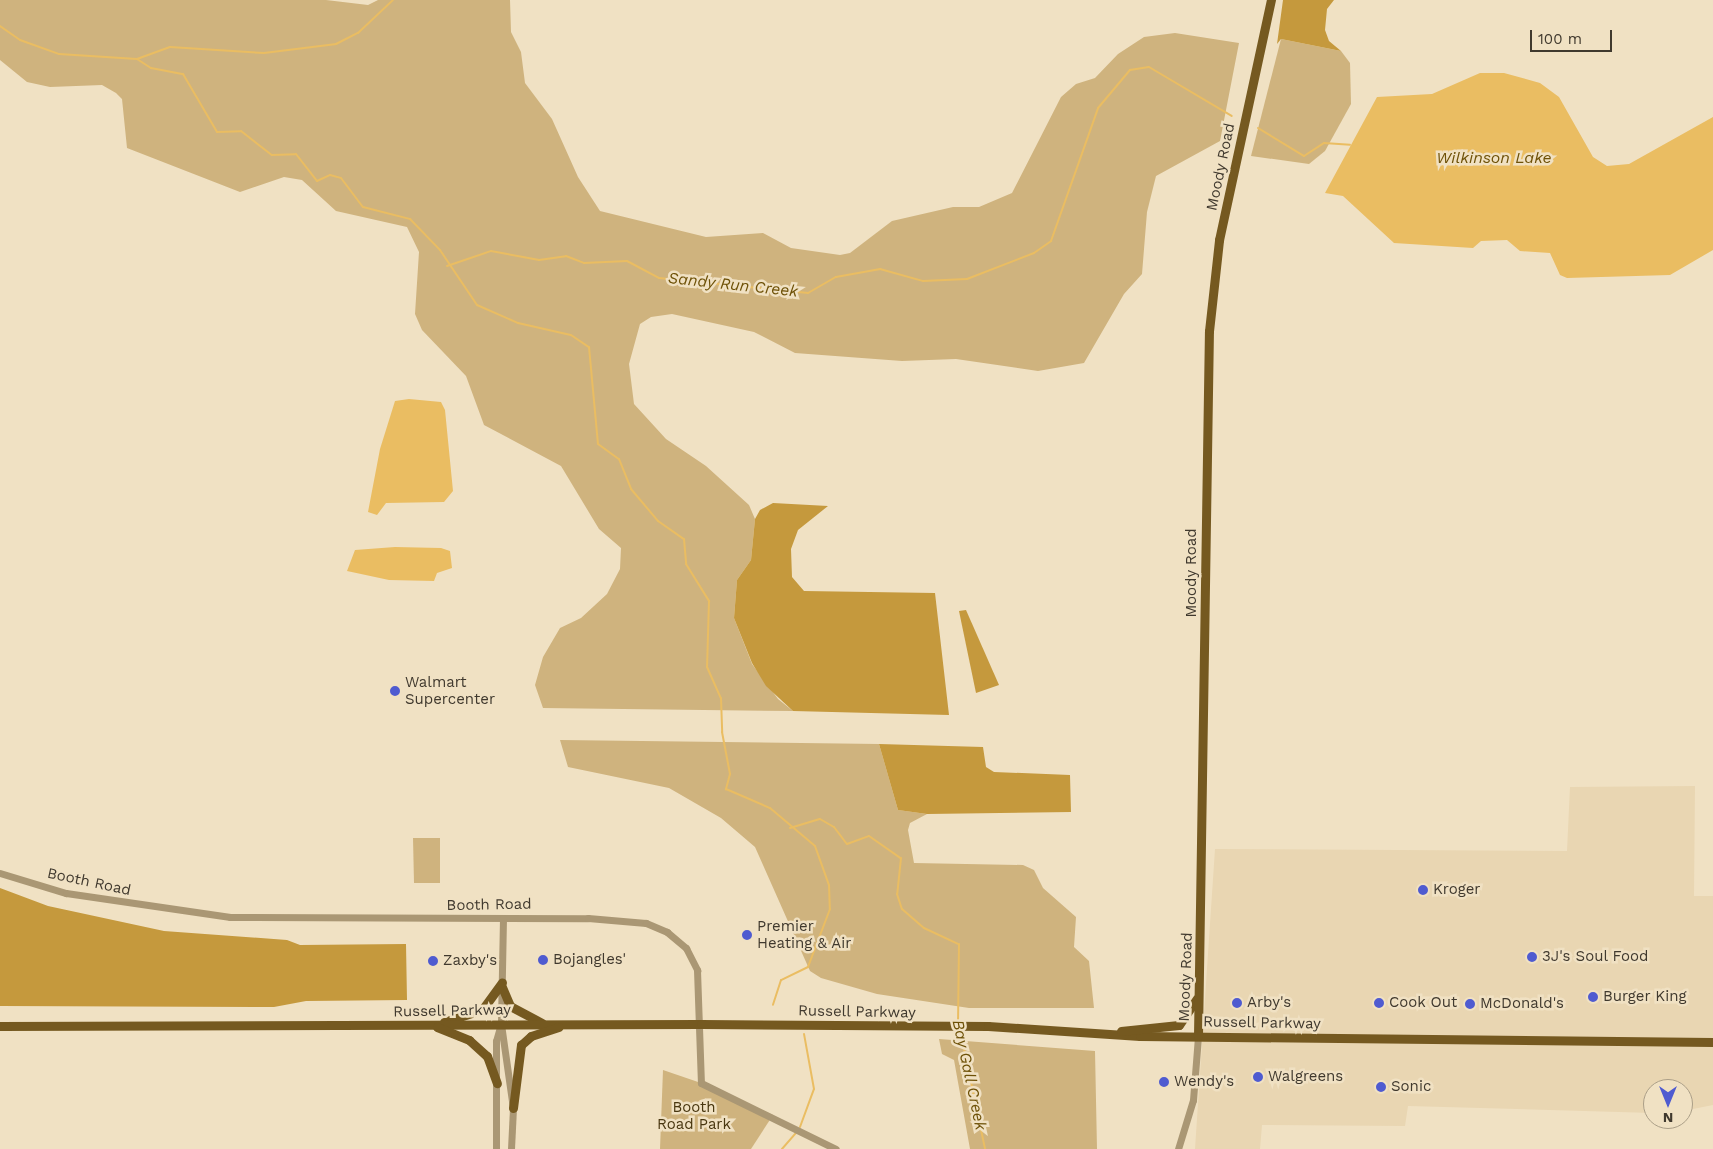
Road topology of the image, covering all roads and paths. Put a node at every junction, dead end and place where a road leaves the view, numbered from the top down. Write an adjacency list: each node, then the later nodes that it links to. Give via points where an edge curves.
1 (1271, 0): 5 (main road, Moody Road, via 1219,240 1209,324 1204,895)
2 (0, 873): 3 (street, Booth Road, via 66,893 188,914)
3 (503, 918): 4 (street); 9 (street, Booth Road, via 631,919 658,927 686,948 697,970)
4 (502, 985): 6 (street); 7 (main road, via 510,1006); 10 (main road, via 482,1010)
5 (1198, 995): 12 (main road, via 1179,1025); 13 (main road, Moody Road)
6 (501, 1024): 7 (main road, Russell Parkway); 10 (main road, Russell Parkway); 15 (street, via 496,1040); 16 (street)
7 (544, 1024): 8 (main road, Russell Parkway)
8 (569, 1024): 9 (main road, Russell Parkway); 16 (main road, via 531,1036 521,1045)
9 (700, 1024): 12 (main road, Russell Parkway, via 988,1026); 19 (street, Booth Road, via 701,1083)
10 (432, 1025): 11 (main road, Russell Parkway); 15 (main road, via 475,1045 492,1064)
11 (0, 1026)
12 (1105, 1034): 13 (main road, Russell Parkway)
13 (1198, 1036): 14 (main road, Russell Parkway); 20 (street, Moody Road, via 1193,1100)
14 (1713, 1042)
15 (497, 1083): 17 (street)
16 (513, 1108): 18 (street)
17 (496, 1149)
18 (511, 1149)
19 (836, 1149)
20 (1178, 1149)

